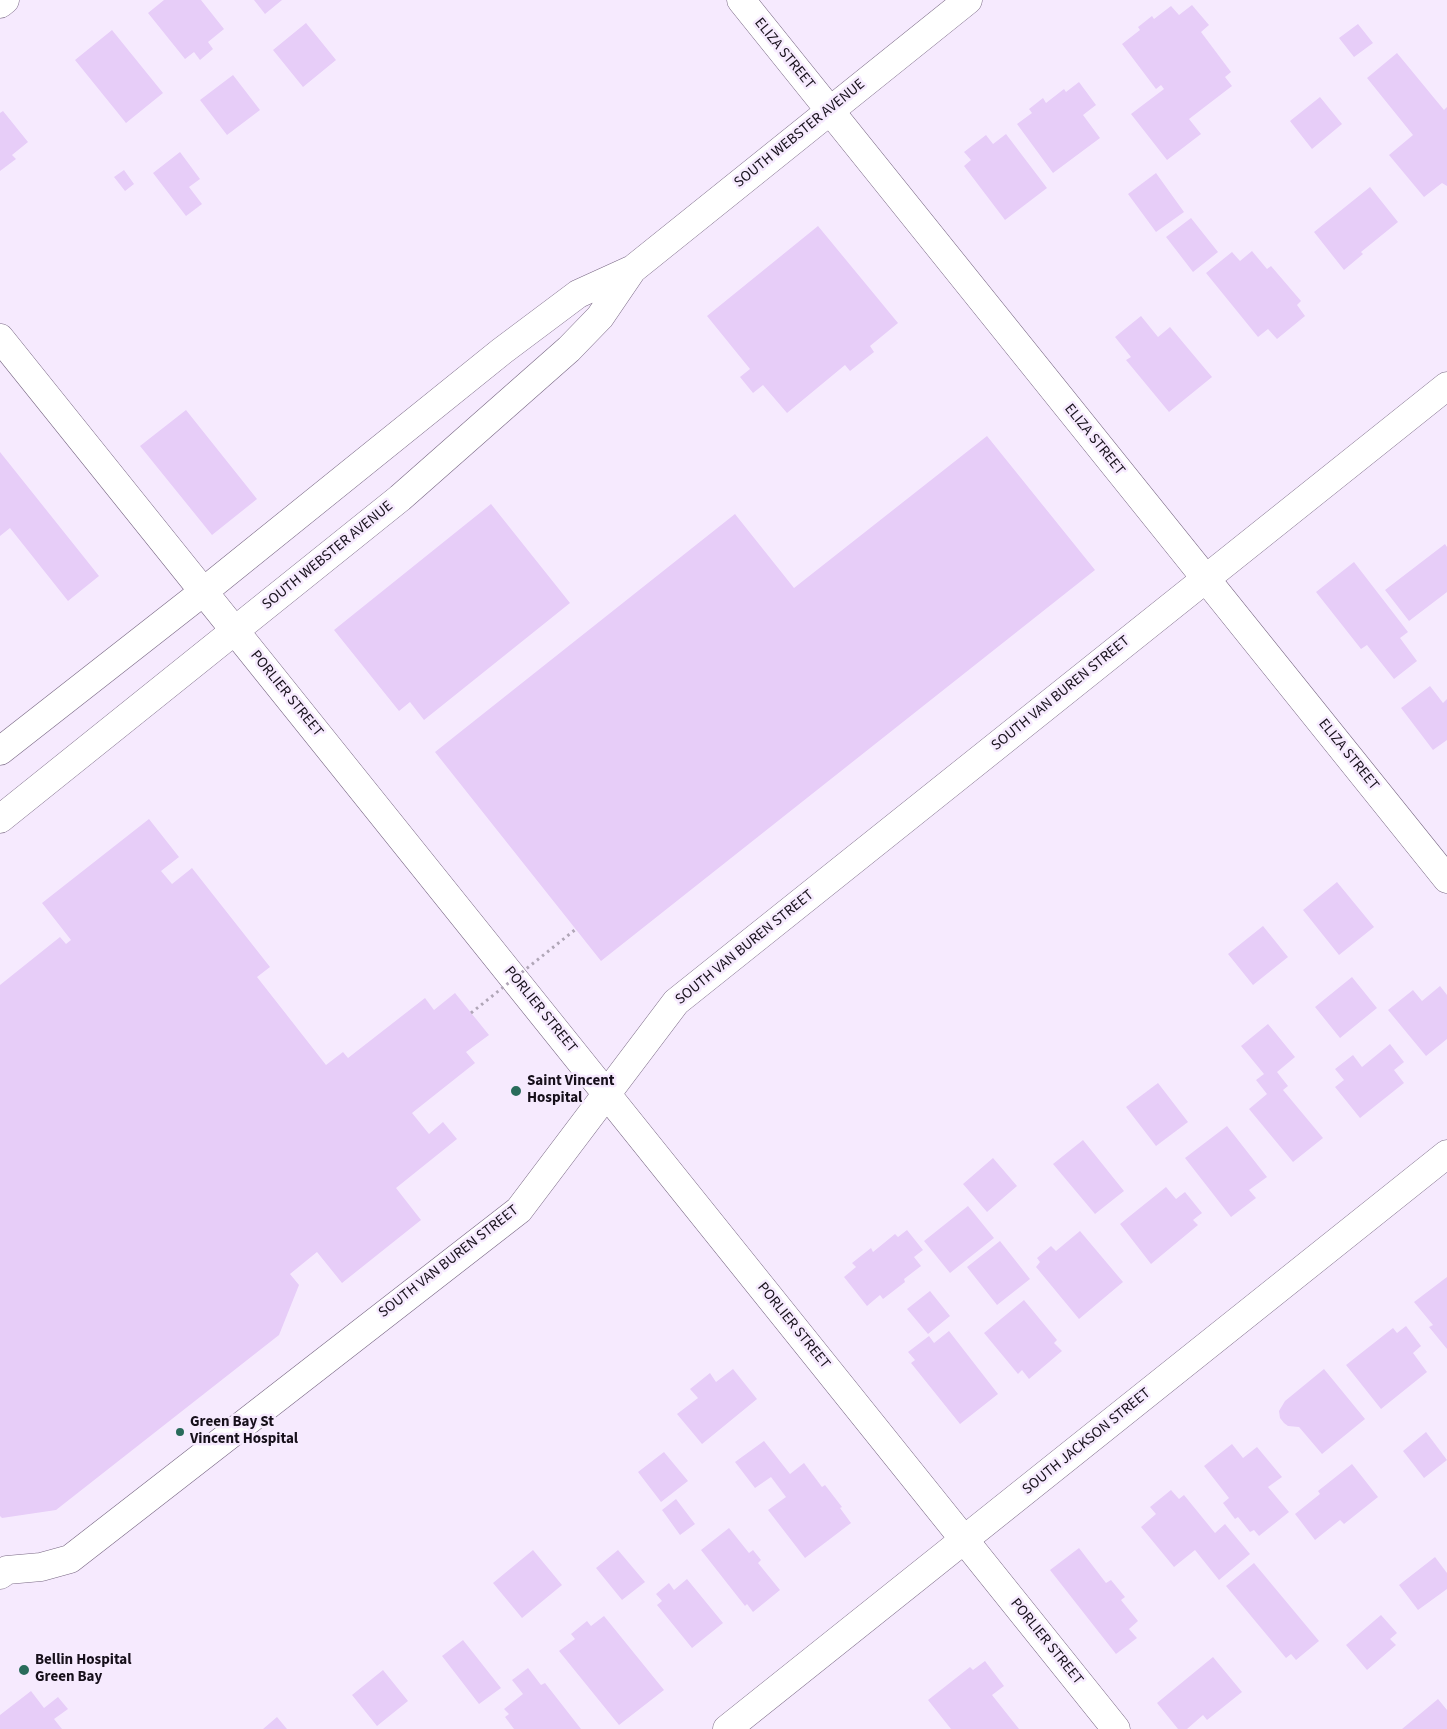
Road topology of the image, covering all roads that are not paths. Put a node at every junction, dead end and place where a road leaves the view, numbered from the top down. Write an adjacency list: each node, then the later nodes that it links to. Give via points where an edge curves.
1 (5, 0): 4 (street)
2 (741, 0): 5 (street, ELIZA STREET)
3 (968, 0): 5 (street, SOUTH WEBSTER AVENUE)
4 (0, 4)
5 (829, 111): 6 (street, SOUTH WEBSTER AVENUE); 9 (street, ELIZA STREET)
6 (633, 269): 10 (street, SOUTH WEBSTER AVENUE, via 578,294 502,351); 11 (street, SOUTH WEBSTER AVENUE, via 600,317 569,348 400,498)
7 (0, 338): 10 (street, PORLIER STREET)
8 (1447, 386): 9 (street, SOUTH VAN BUREN STREET)
9 (1205, 578): 14 (street, ELIZA STREET); 15 (street, SOUTH VAN BUREN STREET, via 676,1002)
10 (203, 592): 11 (street, PORLIER STREET); 12 (street, SOUTH WEBSTER AVENUE)
11 (234, 631): 13 (street, SOUTH WEBSTER AVENUE); 15 (street, PORLIER STREET)
12 (0, 752)
13 (0, 819)
14 (1447, 879)
15 (608, 1095): 17 (street, PORLIER STREET); 18 (street, SOUTH VAN BUREN STREET, via 518,1210 70,1559 41,1567 7,1570)
16 (1447, 1154): 17 (street, SOUTH JACKSON STREET)
17 (964, 1540): 19 (street, SOUTH JACKSON STREET); 20 (street, PORLIER STREET)
18 (0, 1575)
19 (726, 1729)
20 (1116, 1729)

